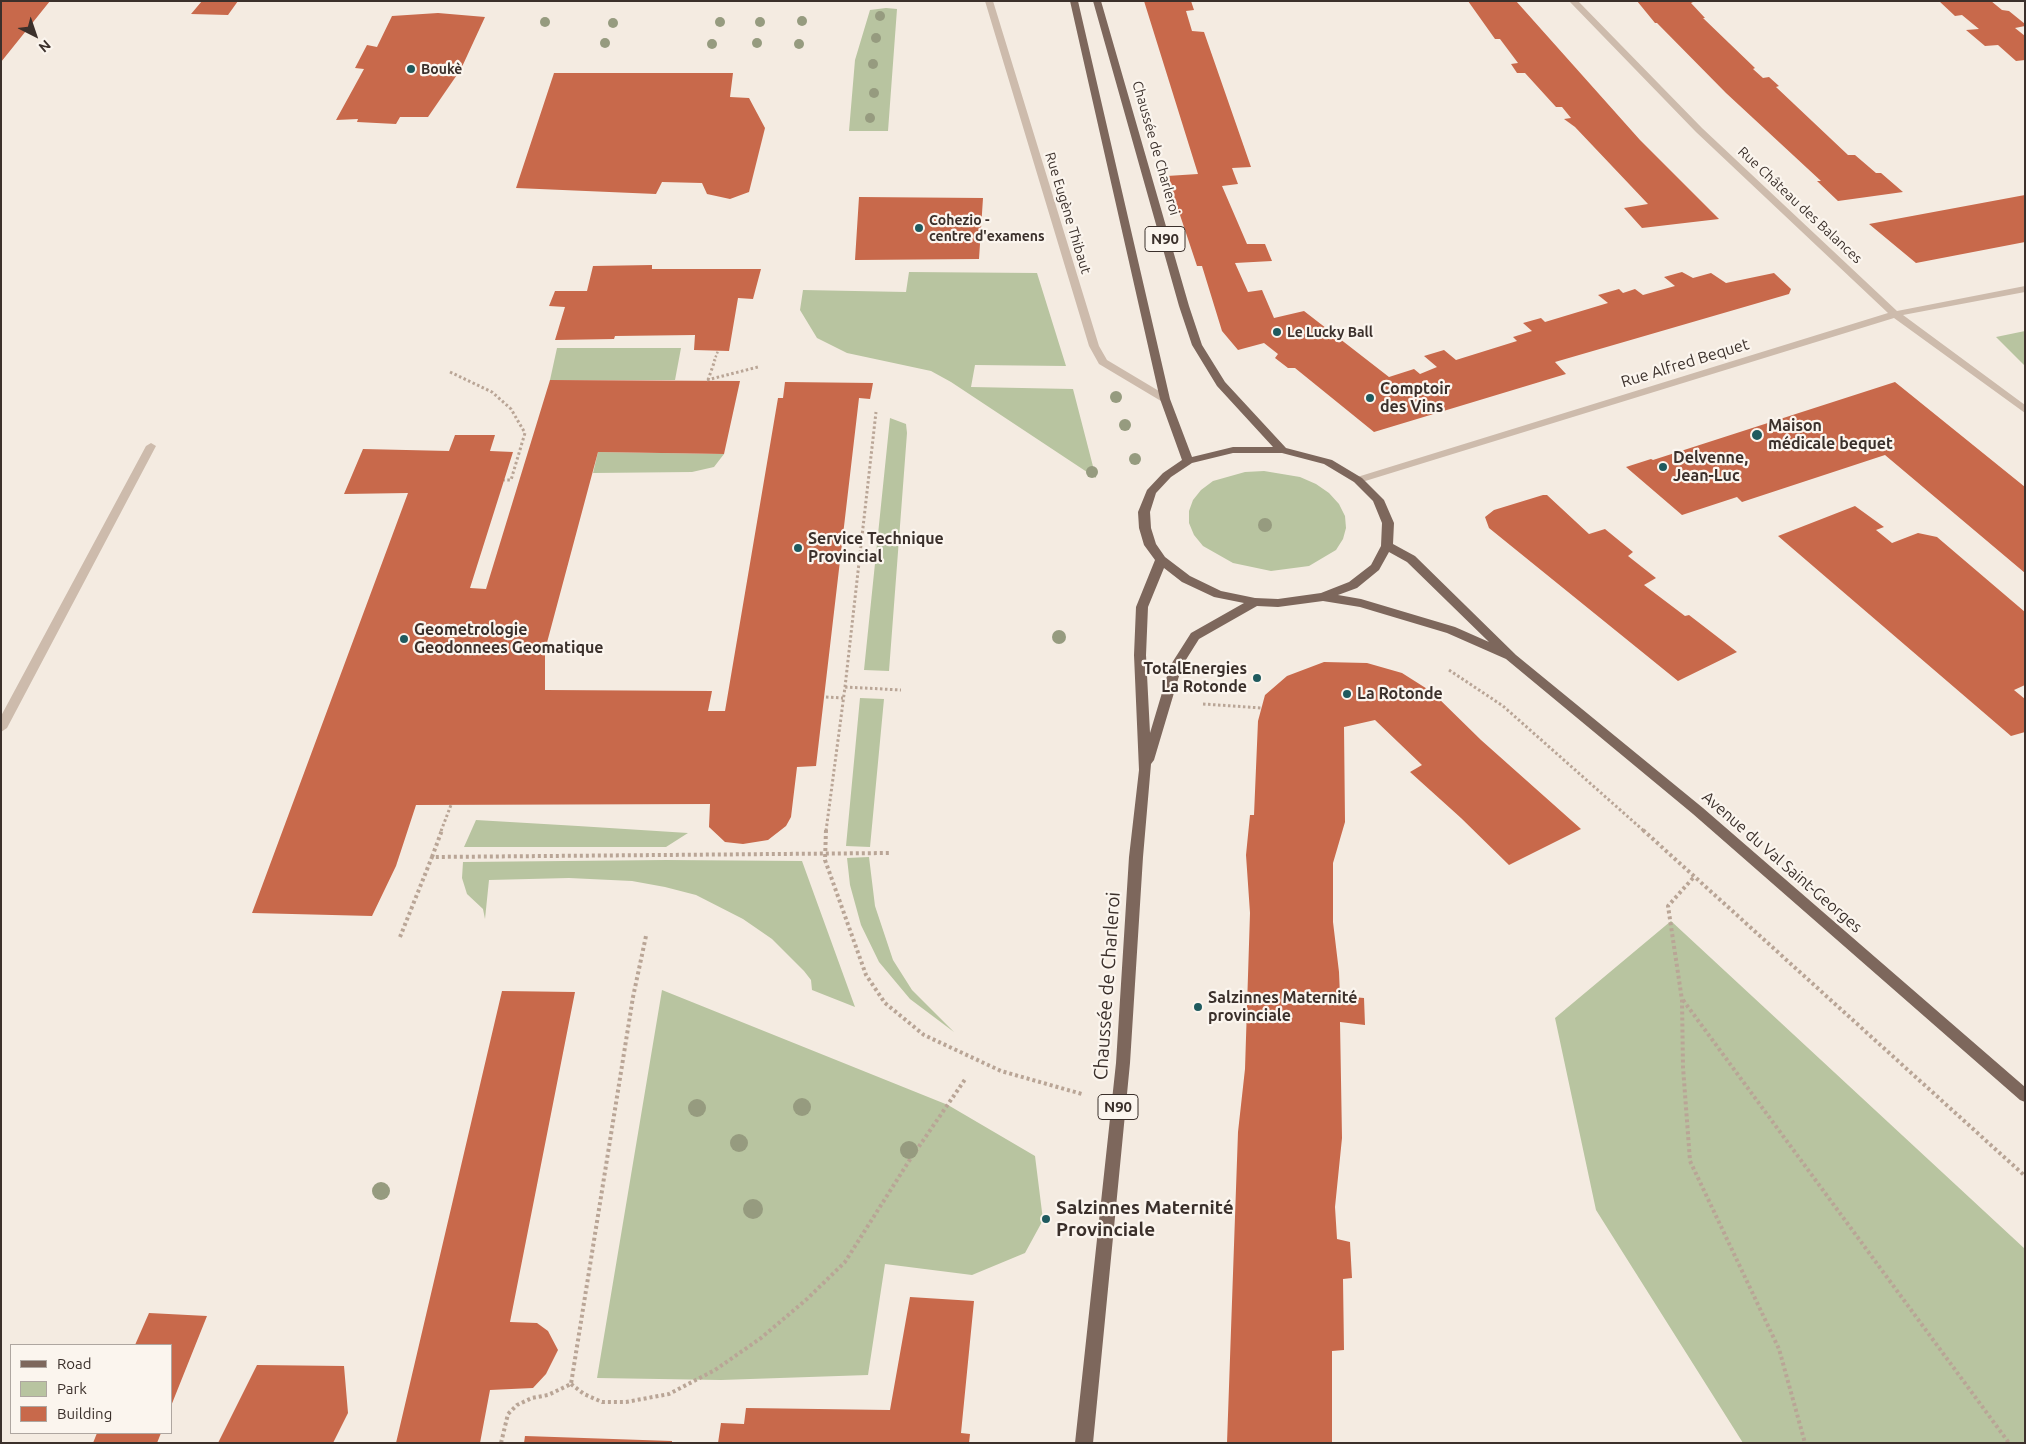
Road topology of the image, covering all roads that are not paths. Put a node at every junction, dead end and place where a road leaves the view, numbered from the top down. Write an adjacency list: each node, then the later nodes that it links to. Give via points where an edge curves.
1 (990, 1): 7 (street, Rue Eugène Thibaut, via 1094,346 1103,362)
2 (1074, 1): 7 (main road, N90)
3 (1097, 1): 10 (main road, Chaussée de Charleroi / N90, via 1197,345 1221,384)
4 (1573, 1): 6 (street, Rue Château des Balances, via 1699,130)
5 (2025, 289): 6 (street, Rue Alfred Bequet)
6 (1895, 314): 8 (street, Rue Château des Balances); 12 (street, Rue Alfred Bequet)
7 (1164, 400): 11 (main road, N90)
8 (2025, 410)
9 (151, 446): 18 (street)
10 (1282, 450): 11 (main road, via 1233,450); 12 (main road, via 1328,462)
11 (1188, 462): 14 (main road, via 1166,475 1156,486 1144,512 1150,545)
12 (1358, 480): 13 (main road, via 1382,508 1388,523)
13 (1387, 546): 15 (main road, via 1375,568 1353,585); 17 (main road, Avenue du Val Saint-Georges, via 1411,559)
14 (1161, 560): 16 (main road, via 1186,580); 19 (main road, Chaussée de Charleroi / N90, via 1142,607 1140,655)
15 (1323, 597): 16 (main road, via 1278,603); 17 (main road, Avenue du Val Saint-Georges, via 1361,603 1451,630)
16 (1254, 602): 19 (main road, Chaussée de Charleroi / N90, via 1195,636 1176,666)
17 (1512, 658): 20 (main road, Avenue du Val Saint-Georges, via 1698,811)
18 (1, 728)
19 (1145, 770): 21 (main road, Chaussée de Charleroi / N90, via 1119,1104)
20 (2025, 1096)
21 (1084, 1443)

